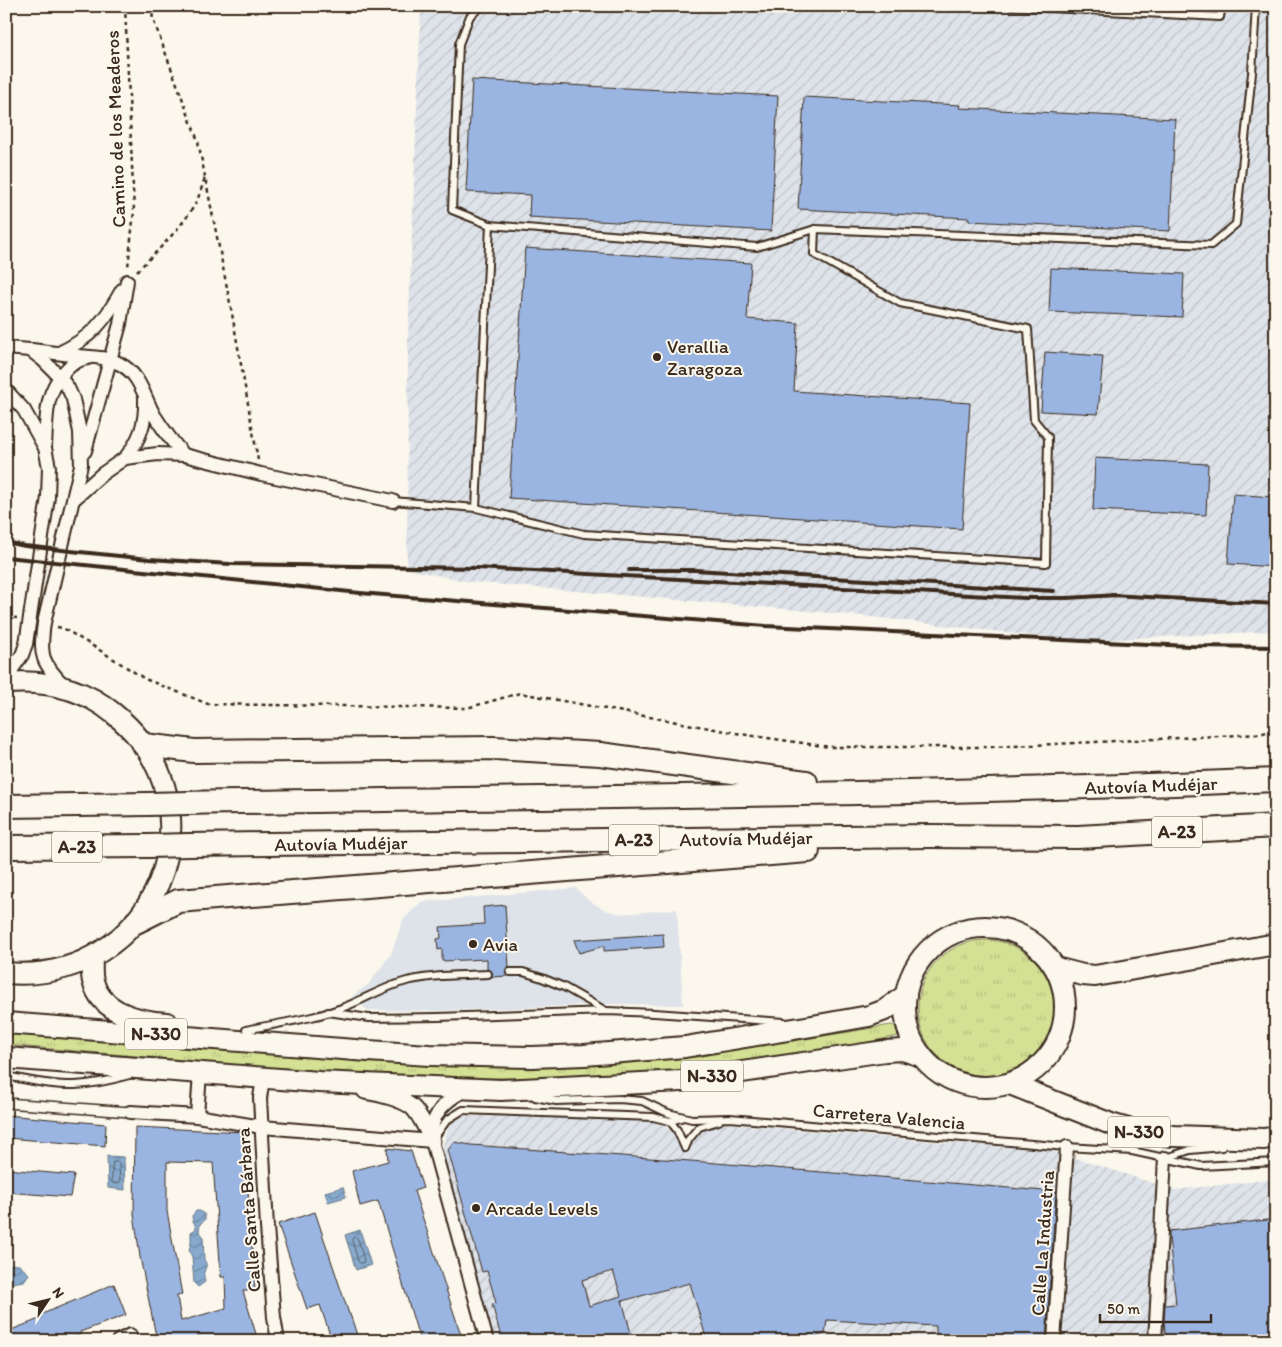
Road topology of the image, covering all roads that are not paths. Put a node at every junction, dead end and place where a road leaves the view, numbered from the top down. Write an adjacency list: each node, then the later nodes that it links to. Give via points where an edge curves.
1 (482, 6): 5 (lane, via 470,16 459,44 452,210)
2 (1012, 6): 3 (lane, via 1220,17)
3 (1222, 6)
4 (1256, 6): 6 (lane, via 1236,224 1211,245)
5 (490, 225): 6 (lane, via 757,247); 21 (lane)
6 (814, 229): 21 (lane, via 814,254 900,303 1028,329 1034,420 1048,438 1046,562 584,534)
7 (6, 348): 8 (street)
8 (30, 350): 9 (street); 12 (street)
9 (59, 353): 10 (street); 11 (street, via 89,336 110,311 127,281)
10 (92, 357): 11 (street); 12 (street, via 74,362)
11 (110, 360): 14 (street, via 131,371); 18 (street)
12 (60, 377): 15 (street, via 48,400); 18 (street, via 68,388 77,414)
13 (6, 390): 15 (street, via 24,410)
14 (145, 395): 16 (street, via 164,431); 17 (street, via 141,433)
15 (45, 448): 22 (street, via 49,489 26,644)
16 (184, 455): 17 (street); 20 (street)
17 (125, 458): 19 (street)
18 (81, 465): 19 (street)
19 (72, 500): 24 (street, via 41,644 44,661)
20 (392, 501): 21 (lane)
21 (476, 508)
22 (6, 678)
23 (6, 683): 24 (highway, via 44,683)
24 (65, 688): 25 (highway, via 95,700 109,710)
25 (144, 745): 27 (highway, via 194,751 494,748 600,754 803,782 863,784); 32 (highway, via 160,775 170,826 161,877 155,893)
26 (1276, 780): 27 (highway, Autovía Mudéjar / A-23)
27 (896, 792): 28 (highway, Autovía Mudéjar / A-23, bridge)
28 (6, 806)
29 (1276, 826): 30 (highway, Autovía Mudéjar / A-23)
30 (1078, 837): 31 (highway, Autovía Mudéjar / A-23, bridge, via 931,836); 32 (highway, via 934,847 846,848 178,901)
31 (6, 848)
32 (136, 922): 34 (highway, via 116,942)
33 (1276, 944): 35 (highway, via 1095,976)
34 (92, 957): 37 (highway, via 75,965 38,974); 44 (highway, via 93,981 99,994 121,1014 157,1022)
35 (1056, 968): 39 (highway, N-330, via 1043,951 1025,937 1004,929 982,926 960,930 940,940 924,955 912,974); 53 (highway, N-330, via 1064,987 1066,1008 1056,1046 1044,1063 1028,1076)
36 (510, 972): 40 (lane, via 542,978)
37 (6, 973)
38 (488, 974): 41 (lane, via 408,980)
39 (906, 995): 43 (highway, N-330, via 885,1010 869,1016); 46 (highway, N-330, via 909,1030)
40 (607, 1011): 41 (lane, via 378,1018); 43 (lane)
41 (328, 1012): 44 (lane)
42 (6, 1023): 45 (highway, N-330)
43 (818, 1025): 45 (highway, N-330, via 685,1047 532,1057)
44 (246, 1030): 45 (highway, via 278,1032)
45 (306, 1046)
46 (921, 1056): 53 (highway, N-330, via 938,1072 958,1083 980,1088); 55 (highway, N-330, via 903,1050 885,1051 681,1081)
47 (6, 1058): 48 (highway, N-330)
48 (150, 1069): 49 (highway, N-330); 50 (lane, via 75,1085)
49 (200, 1073): 51 (highway, N-330); 58 (street)
50 (6, 1076)
51 (263, 1078): 52 (highway, N-330); 62 (street, Calle Santa Bárbara, via 260,1098)
52 (319, 1082): 54 (highway, N-330); 64 (street, via 381,1094 413,1108)
53 (1010, 1084): 63 (highway, N-330, via 1142,1133)
54 (471, 1088): 55 (highway, N-330); 64 (street, via 458,1093 439,1111 433,1124)
55 (502, 1090): 59 (lane, Carretera Valencia, via 556,1101 619,1099 642,1102)
56 (6, 1103): 57 (street)
57 (130, 1112): 58 (street)
58 (197, 1116): 62 (street)
59 (684, 1117): 60 (lane, Carretera Valencia); 61 (lane)
60 (730, 1118): 61 (lane, via 699,1126 685,1148); 67 (lane, Carretera Valencia)
61 (670, 1121): 64 (lane, via 653,1117 463,1110 447,1120)
62 (262, 1127): 64 (street); 72 (street, Calle Santa Bárbara, via 272,1299)
63 (1270, 1138): 65 (lane)
64 (432, 1141): 73 (street)
65 (1238, 1145)
66 (1228, 1146): 68 (lane, via 1190,1150)
67 (1068, 1147): 68 (lane, Carretera Valencia, via 1132,1151); 74 (street, Calle La Industria)
68 (1165, 1158): 69 (lane, Carretera Valencia, via 1201,1166); 75 (street)
69 (1276, 1162)
70 (130, 1335): 71 (street)
71 (118, 1341)
72 (278, 1341)
73 (487, 1341)
74 (1054, 1341)
75 (1155, 1341)

